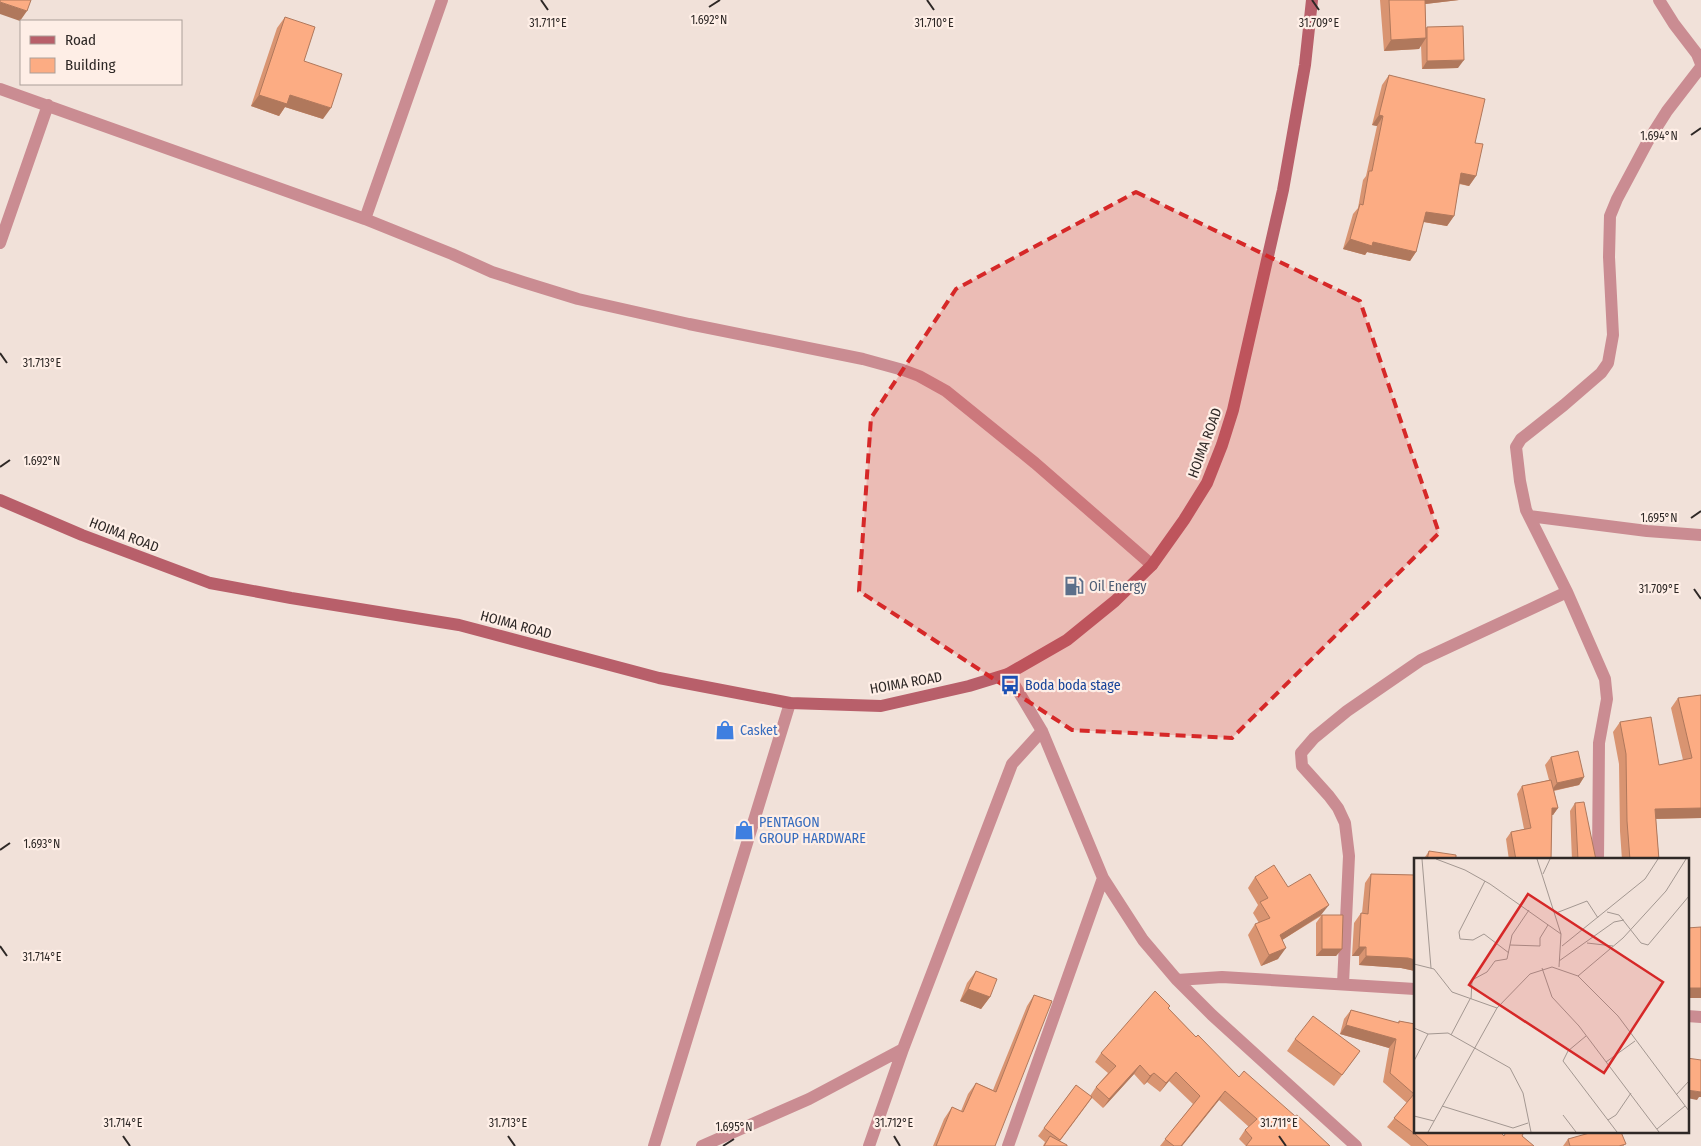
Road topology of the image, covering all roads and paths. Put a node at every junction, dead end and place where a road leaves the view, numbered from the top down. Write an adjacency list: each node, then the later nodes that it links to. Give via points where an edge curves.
1 (442, 0): 7 (street)
2 (1312, 0): 12 (main road, HOIMA ROAD, via 1305,65 1283,190 1233,410 1207,483)
3 (1659, 0): 4 (street, via 1697,54)
4 (1701, 66): 10 (street, via 1648,141 1610,216 1612,335 1608,363 1601,373 1521,439 1516,447 1522,497)
5 (0, 89): 6 (street)
6 (48, 105): 7 (street); 8 (street)
7 (365, 219): 12 (street, via 492,272 578,298 863,359 919,376 946,391 1035,462)
8 (0, 243)
9 (0, 500): 15 (main road, HOIMA ROAD, via 210,583 459,625 659,678)
10 (1529, 516): 11 (street); 13 (street)
11 (1701, 535)
12 (1152, 565): 14 (main road, HOIMA ROAD, via 1115,601 1067,640)
13 (1567, 592): 17 (street, via 1606,686 1607,699 1599,743); 20 (street, via 1421,660 1347,711 1301,753 1304,769 1329,796 1345,823 1349,856)
14 (1008, 674): 15 (main road, HOIMA ROAD, via 881,706); 16 (street)
15 (790, 703): 26 (street)
16 (1042, 731): 18 (street); 24 (street, via 1012,764)
17 (1598, 858)
18 (1102, 878): 19 (street, via 1143,940); 29 (street)
19 (1177, 980): 20 (street, via 1222,977); 25 (street)
20 (1343, 984): 21 (street)
21 (1414, 990)
22 (1688, 1016): 23 (street)
23 (1701, 1017)
24 (903, 1049): 27 (street, via 809,1099); 28 (street)
25 (1341, 1141): 30 (street)
26 (654, 1146)
27 (702, 1146)
28 (869, 1146)
29 (1008, 1146)
30 (1356, 1146)

